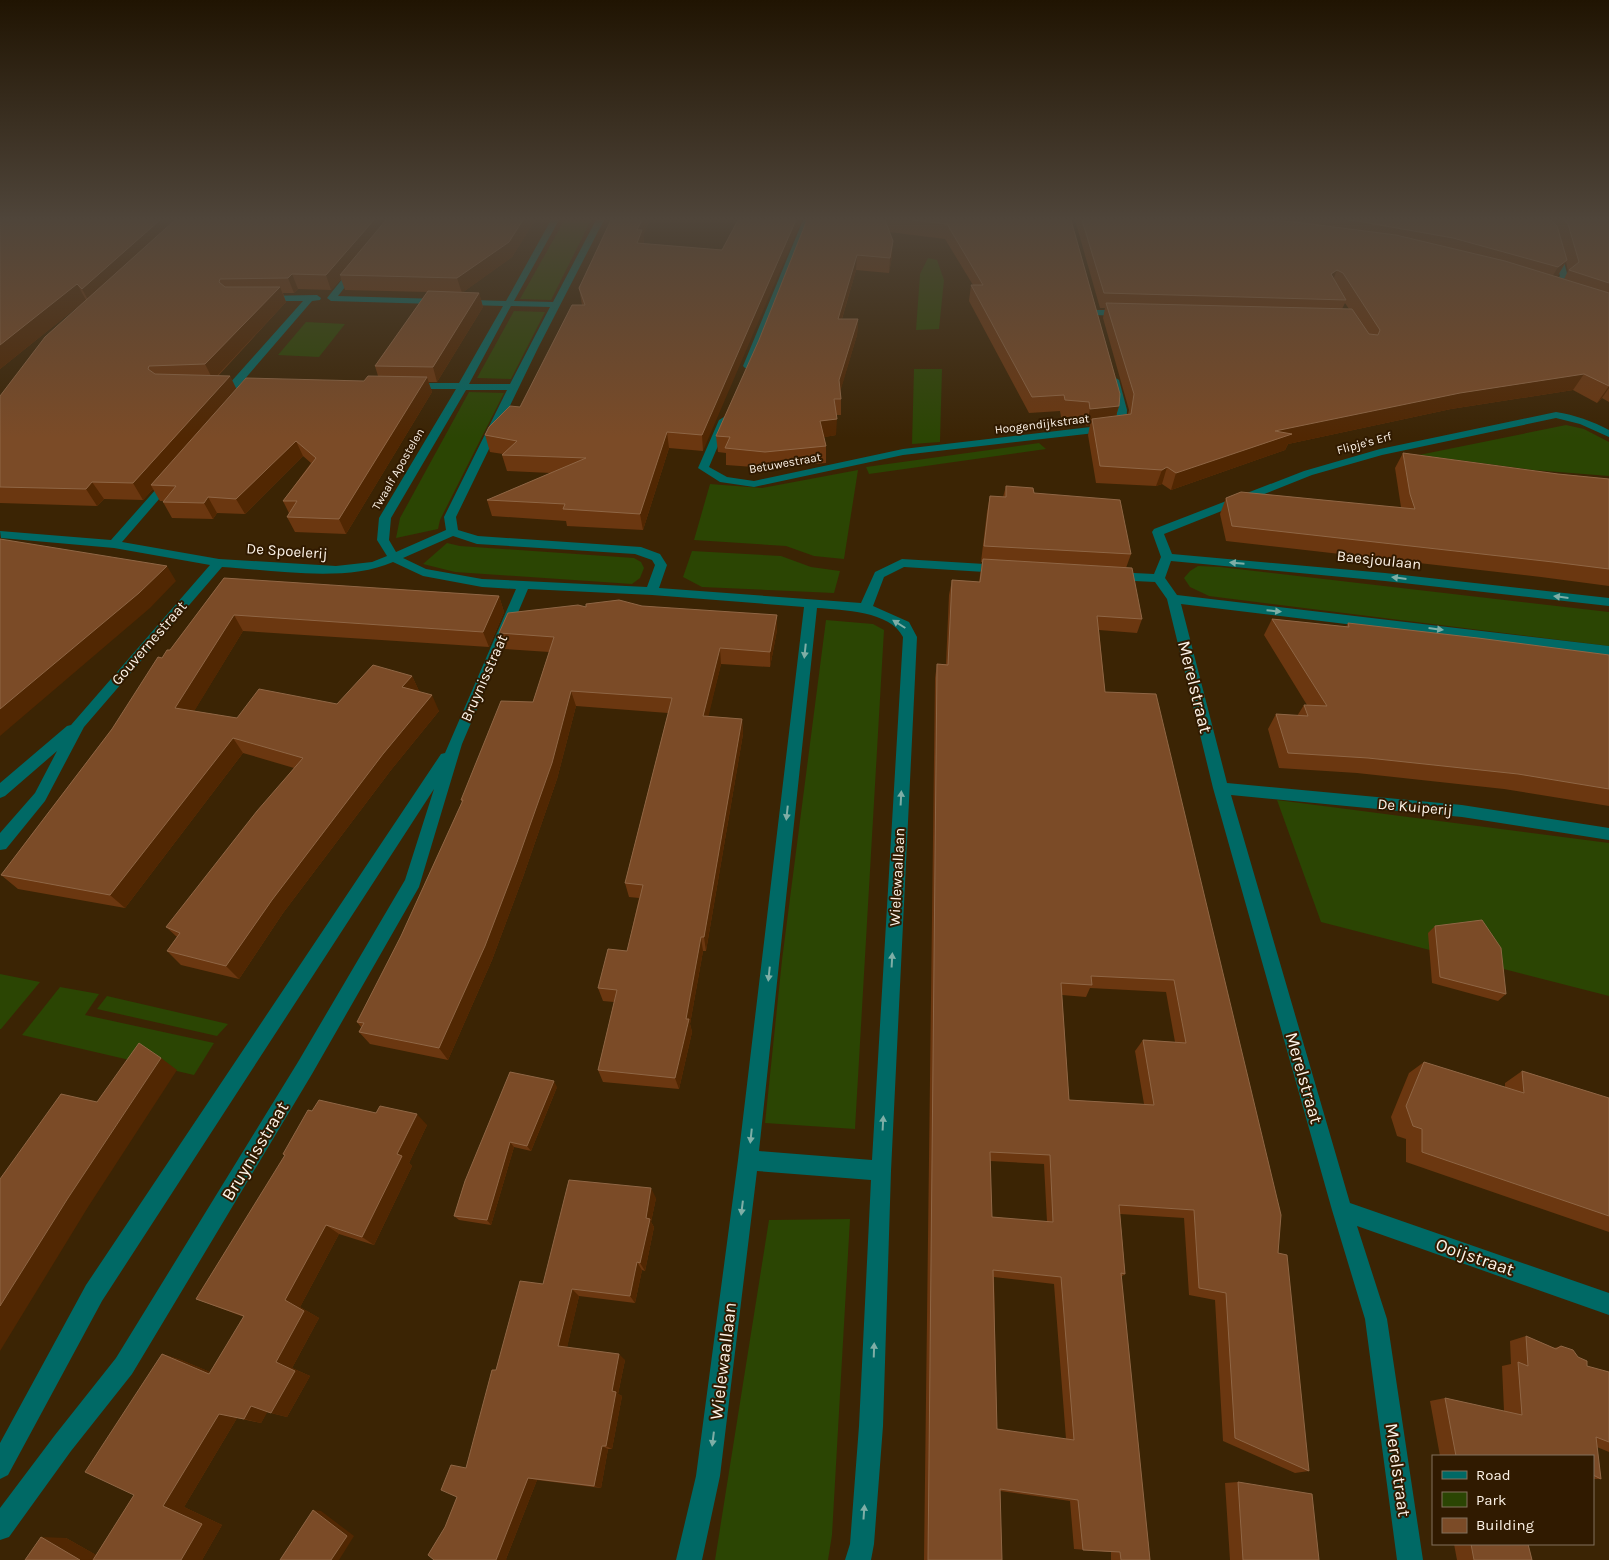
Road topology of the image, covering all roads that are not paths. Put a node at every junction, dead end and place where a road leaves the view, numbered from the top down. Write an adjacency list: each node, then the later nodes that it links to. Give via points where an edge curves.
1 (335, 293): 7 (street)
2 (514, 293): 8 (street, Twaalf Apostelen)
3 (561, 293): 9 (street)
4 (777, 293): 13 (street)
5 (251, 297): 6 (street)
6 (310, 298): 7 (street); 14 (street)
7 (330, 298): 8 (street)
8 (508, 304): 9 (street); 16 (street, Twaalf Apostelen)
9 (555, 305): 17 (street)
10 (1096, 312): 11 (street)
11 (1135, 314)
12 (1110, 366): 20 (street, Hoogendijkstraat, via 1122,410 1121,427)
13 (745, 372)
14 (233, 386)
15 (402, 386): 16 (street)
16 (462, 386): 17 (street); 26 (street, Twaalf Apostelen, via 385,518 383,540)
17 (514, 388): 22 (street, via 450,517)
18 (730, 407): 20 (street, Betuwestraat, via 703,468 724,480 754,484)
19 (1609, 434): 25 (street, Flipje's Erf, via 1592,424 1556,416 1380,452 1308,472 1158,532)
20 (903, 452)
21 (177, 472): 24 (street)
22 (452, 532): 26 (street, De Spoelerij); 32 (street, via 477,540 637,550 656,557 660,565)
23 (1, 534): 24 (street, De Spoelerij)
24 (114, 544): 27 (street, De Spoelerij)
25 (1167, 557): 30 (street); 34 (street, Baesjoulaan, one-way to 25, via 1385,576)
26 (394, 558): 27 (street, De Spoelerij, via 374,566 336,570); 31 (street, via 423,572)
27 (219, 563): 38 (street, Gouvernestraat)
28 (1010, 570): 36 (street, via 902,564 879,575)
29 (1099, 575): 30 (street)
30 (1159, 578): 33 (street)
31 (524, 585): 32 (street); 39 (street, Bruynisstraat)
32 (652, 591): 35 (street)
33 (1174, 599): 37 (street, one-way to 37); 40 (street, Merelstraat)
34 (1609, 602)
35 (811, 603): 36 (street); 44 (street, Wielewaallaan, one-way to 44)
36 (866, 608): 45 (street, Wielewaallaan, one-way to 36, via 910,637 904,625)
37 (1609, 650)
38 (79, 724): 41 (street, Gouvernestraat); 43 (street, Gouvernestraat, via 40,797)
39 (455, 744): 48 (street, Bruynisstraat, via 94,1293); 49 (street, Bruynisstraat, via 413,882 305,1068 124,1366)
40 (1221, 788): 42 (street, De Kuiperij, via 1462,811); 46 (street, Merelstraat)
41 (0, 792)
42 (1609, 834)
43 (0, 844)
44 (748, 1160): 45 (street); 50 (street, Wielewaallaan, one-way to 50, via 708,1476)
45 (881, 1171): 51 (street, Wielewaallaan, one-way to 45, via 871,1426)
46 (1342, 1210): 47 (street, Ooijstraat); 52 (street, Merelstraat, via 1376,1319)
47 (1609, 1304)
48 (0, 1468)
49 (0, 1528)
50 (689, 1560)
51 (858, 1560)
52 (1410, 1560)

